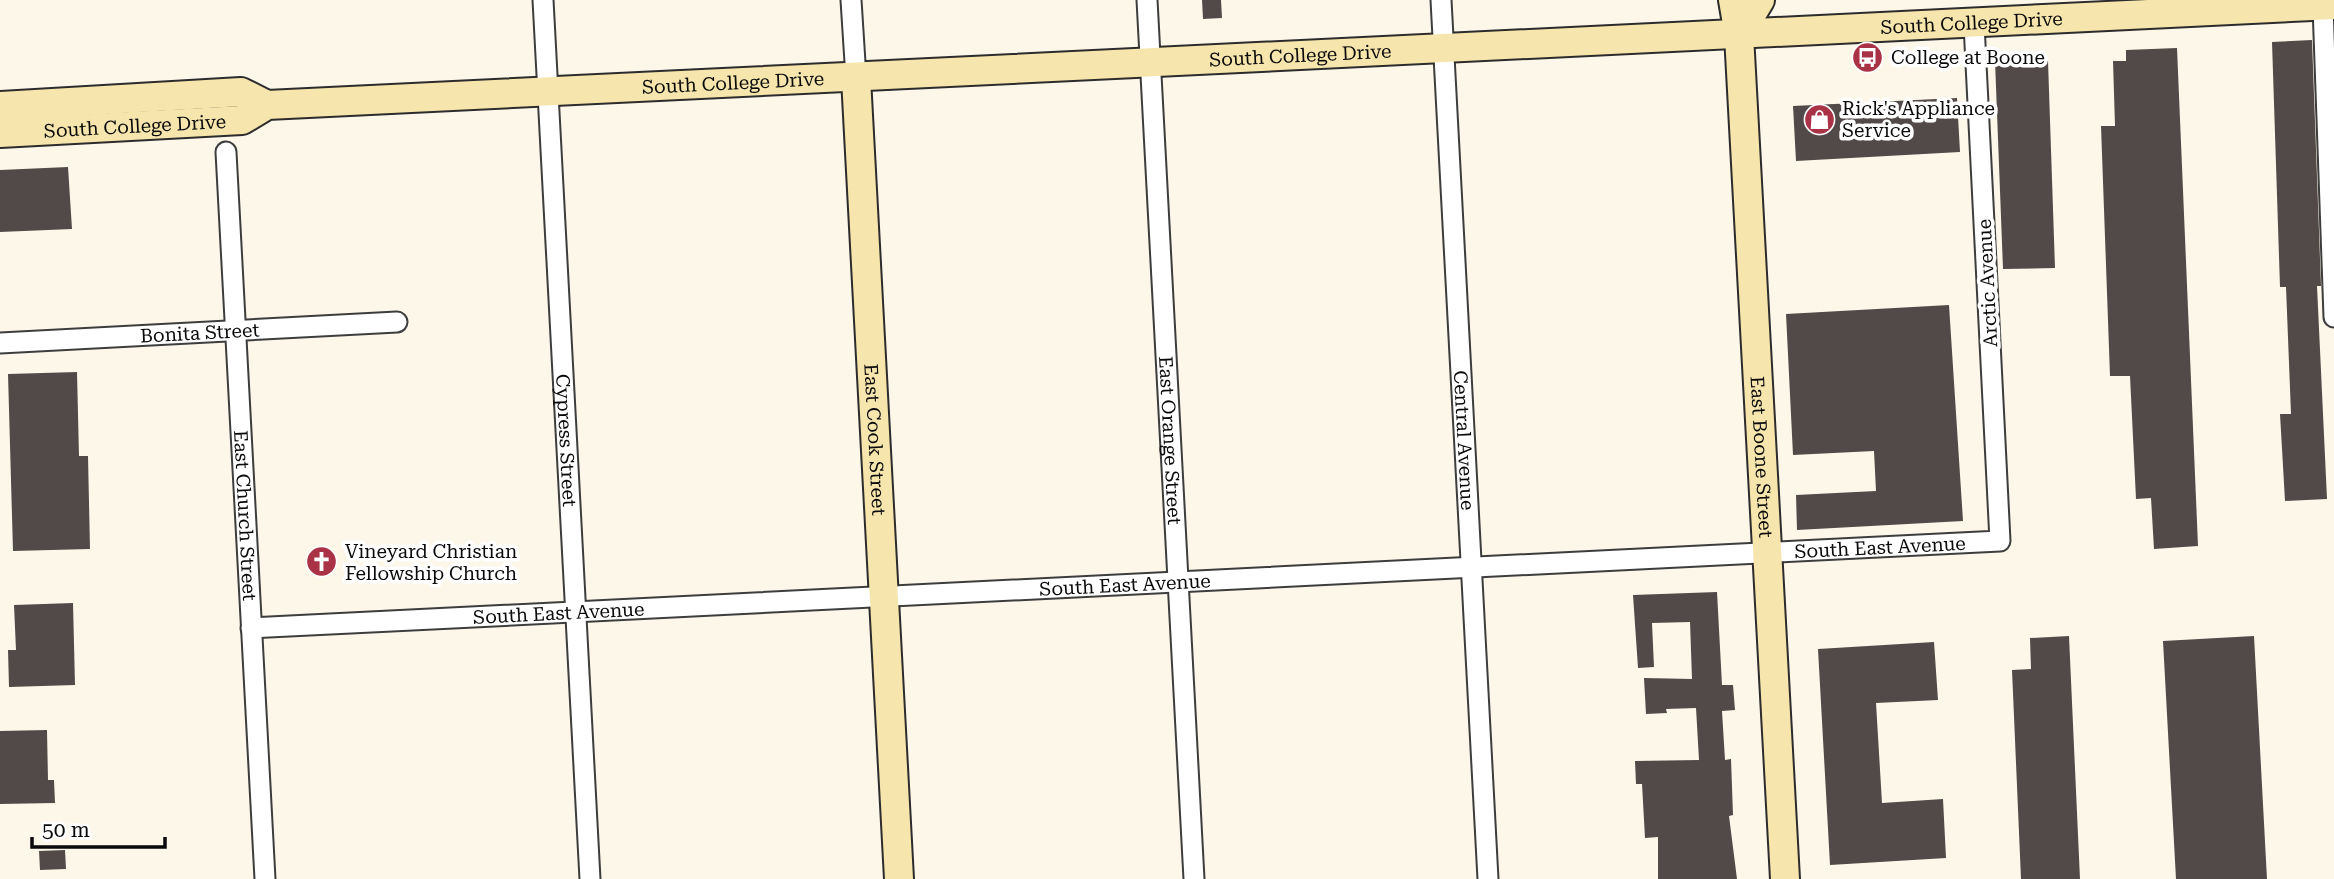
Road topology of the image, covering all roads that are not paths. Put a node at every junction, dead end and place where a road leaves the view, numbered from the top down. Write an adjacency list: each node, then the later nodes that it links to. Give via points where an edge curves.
1 (543, 0): 13 (street, Cypress Street)
2 (851, 0): 12 (street, East Cook Street)
3 (1147, 0): 11 (street, East Orange Street)
4 (1441, 0): 10 (street, Central Avenue)
5 (1733, 0): 9 (street, East Boone Street)
6 (1760, 0): 9 (street)
7 (2328, 5): 8 (street, South College Drive); 18 (street)
8 (1974, 24): 9 (street, South College Drive); 22 (street, Arctic Avenue)
9 (1739, 35): 10 (street, South College Drive); 23 (street, East Boone Street)
10 (1444, 50): 11 (street, South College Drive); 24 (street, Central Avenue)
11 (1151, 64): 12 (street, South College Drive); 25 (street, East Orange Street)
12 (856, 78): 13 (street, South College Drive); 26 (street, East Cook Street)
13 (548, 93): 14 (street, South College Drive); 27 (street, Cypress Street)
14 (267, 105): 15 (street, South College Drive, via 241,92); 16 (street, South College Drive, via 242,120)
15 (0, 106)
16 (0, 133)
17 (226, 152): 20 (street, East Church Street)
18 (2334, 317)
19 (397, 322): 20 (street, Bonita Street)
20 (235, 331): 21 (street, Bonita Street); 28 (street, East Church Street)
21 (0, 343)
22 (2000, 541): 23 (street, South East Avenue)
23 (1768, 553): 24 (street, South East Avenue); 34 (street, East Boone Street)
24 (1471, 568): 25 (street, South East Avenue); 33 (street, Central Avenue)
25 (1178, 582): 26 (street, South East Avenue); 32 (street, East Orange Street)
26 (884, 597): 27 (street, South East Avenue); 31 (street, East Cook Street)
27 (576, 612): 28 (street, South East Avenue); 30 (street, Cypress Street)
28 (251, 628): 29 (street, East Church Street)
29 (265, 879)
30 (590, 879)
31 (900, 879)
32 (1194, 879)
33 (1488, 879)
34 (1785, 879)

